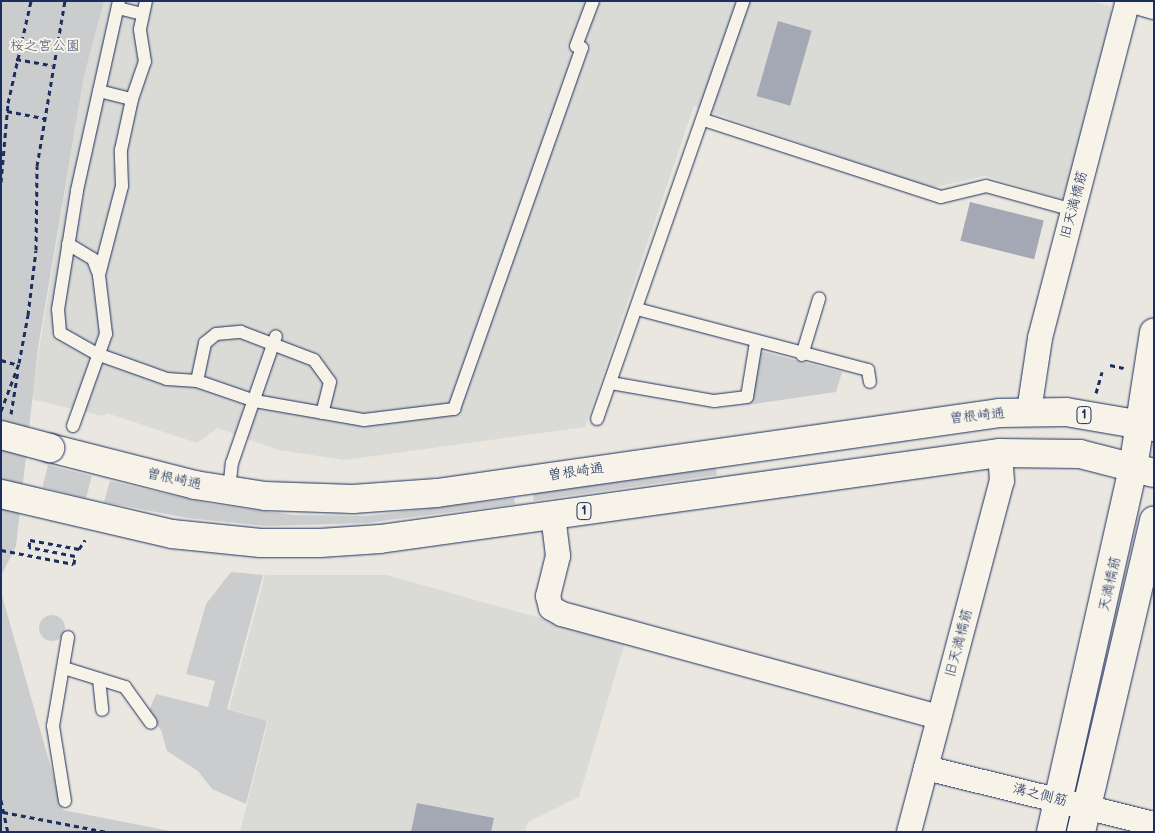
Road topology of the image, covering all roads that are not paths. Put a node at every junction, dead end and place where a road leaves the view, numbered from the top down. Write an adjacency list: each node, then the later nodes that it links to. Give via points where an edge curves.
1 (146, 1): 8 (lane)
2 (593, 1): 27 (lane, via 576,46 582,48 454,409 364,420)
3 (743, 1): 11 (lane)
4 (1128, 1): 12 (street, 旧天満橋筋)
5 (1133, 1): 7 (street)
6 (118, 4): 8 (lane); 9 (lane)
7 (1154, 6)
8 (142, 14): 10 (lane, via 145,62)
9 (99, 91): 10 (lane); 13 (lane)
10 (132, 99): 14 (lane, via 122,150 122,186)
11 (704, 120): 12 (lane, via 942,197 986,186); 16 (lane)
12 (1073, 210): 26 (street, 旧天満橋筋, via 1040,338)
13 (68, 244): 14 (lane, via 94,259); 20 (lane, via 58,309 60,333)
14 (99, 275): 20 (lane, via 108,322)
15 (819, 299): 21 (lane)
16 (637, 309): 19 (lane); 24 (lane)
17 (1154, 333): 30 (main road, 天満橋筋)
18 (274, 340): 22 (lane, via 241,332 216,334 204,343); 25 (lane); 27 (lane, via 314,360 321,367 330,389)
19 (756, 342): 21 (lane); 24 (lane, via 747,397 714,401)
20 (98, 354): 22 (lane, via 167,379); 29 (lane)
21 (802, 355): 23 (lane, via 868,370)
22 (197, 381): 25 (lane)
23 (870, 382)
24 (611, 383): 28 (lane)
25 (255, 401): 27 (lane); 34 (lane, via 232,463)
26 (1029, 411): 30 (main road, 曽根崎通 / 1, via 1066,412); 34 (main road, 曽根崎通 / 1, via 879,426 437,493 297,498)
27 (322, 413)
28 (597, 420)
29 (73, 426)
30 (1146, 426): 33 (main road, 天満橋筋)
31 (1, 435): 34 (main road, 曽根崎通 / 1, bridge)
32 (1000, 453): 33 (main road, 1, via 1080,454); 36 (main road, 1); 42 (street, 旧天満橋筋, via 1002,481)
33 (1143, 470): 46 (main road, 天満橋筋)
34 (229, 490)
35 (1, 494): 36 (main road, 1, via 172,534 261,543 380,539)
36 (553, 515): 42 (street, via 558,556 548,596 551,608 562,614)
37 (1154, 520): 47 (main road, 天満橋筋)
38 (68, 637): 39 (lane)
39 (64, 668): 40 (lane); 45 (lane, via 54,726)
40 (99, 678): 41 (lane); 43 (lane, via 125,686)
41 (102, 710)
42 (939, 717): 44 (street, 旧天満橋筋)
43 (151, 723)
44 (926, 768): 46 (street, 溝之側筋); 49 (street, 旧天満橋筋)
45 (65, 800)
46 (1058, 800): 47 (street, 溝之側筋); 50 (main road, 天満橋筋)
47 (1084, 819): 48 (street, 溝之側筋)
48 (1154, 824)
49 (909, 832)
50 (1051, 832)

